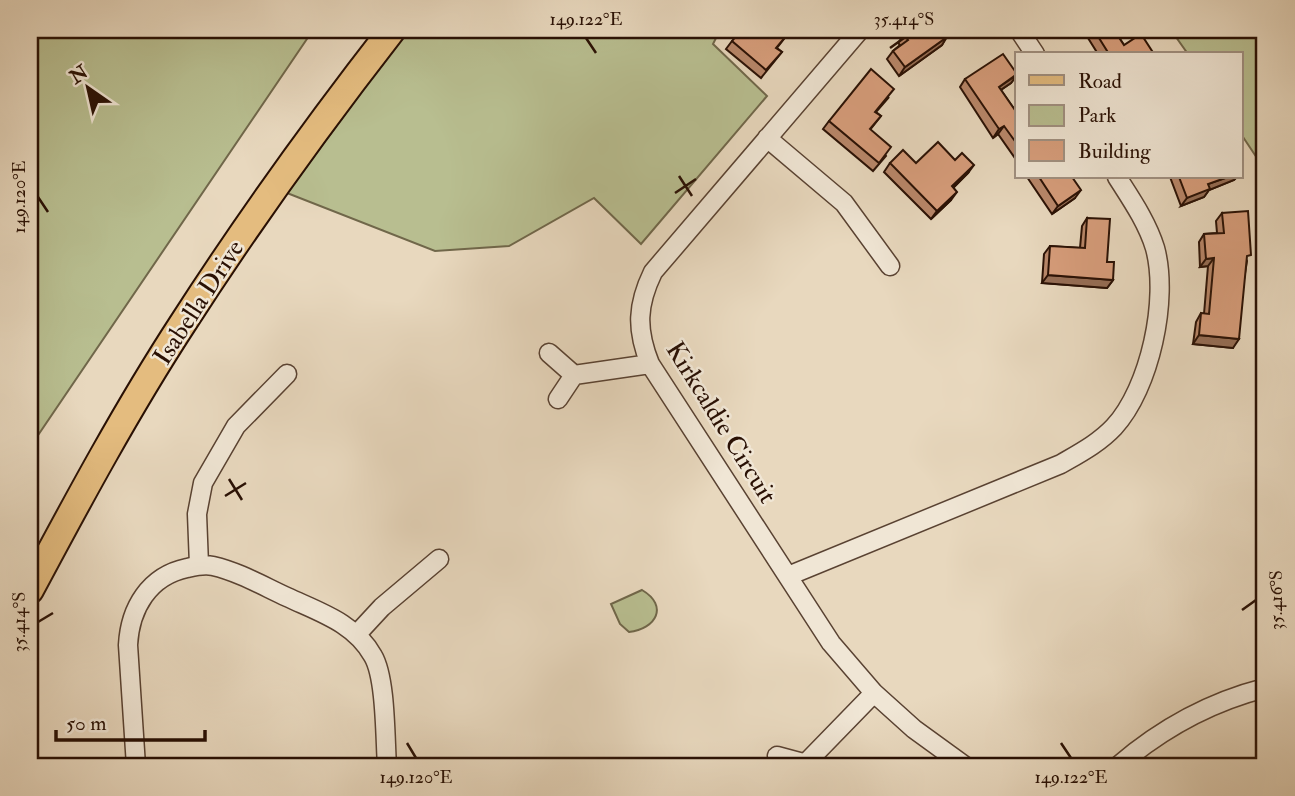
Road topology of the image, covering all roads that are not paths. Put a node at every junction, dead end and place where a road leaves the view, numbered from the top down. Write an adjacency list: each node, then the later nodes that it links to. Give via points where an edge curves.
1 (392, 30): 16 (main road, Isabella Drive, via 264,201 182,324 101,457)
2 (860, 30): 5 (street, Kirkcaldie Circuit)
3 (1019, 30): 4 (street)
4 (1034, 52)
5 (767, 138): 7 (street, via 844,203); 9 (street, Kirkcaldie Circuit, via 653,272 642,295 639,322)
6 (1117, 178): 15 (street, via 1150,234 1160,296 1147,367 1134,399 1115,426 1090,448 1061,464)
7 (890, 266)
8 (549, 352): 11 (street)
9 (650, 364): 11 (street); 15 (street, Kirkcaldie Circuit)
10 (287, 374): 14 (street, via 236,426 203,483 197,514)
11 (574, 375): 12 (street)
12 (558, 399)
13 (439, 559): 17 (street)
14 (199, 565): 17 (street, via 234,572 339,621); 22 (street, via 174,570 152,584 136,605 128,645)
15 (788, 576): 19 (street, Kirkcaldie Circuit, via 831,643)
16 (30, 590)
17 (357, 634): 23 (street, via 374,657 380,675)
18 (1265, 688): 25 (street, via 1190,716)
19 (874, 693): 21 (street); 24 (street, Kirkcaldie Circuit)
20 (777, 756): 21 (street)
21 (803, 765)
22 (136, 766)
23 (387, 766)
24 (965, 766)
25 (1118, 766)

